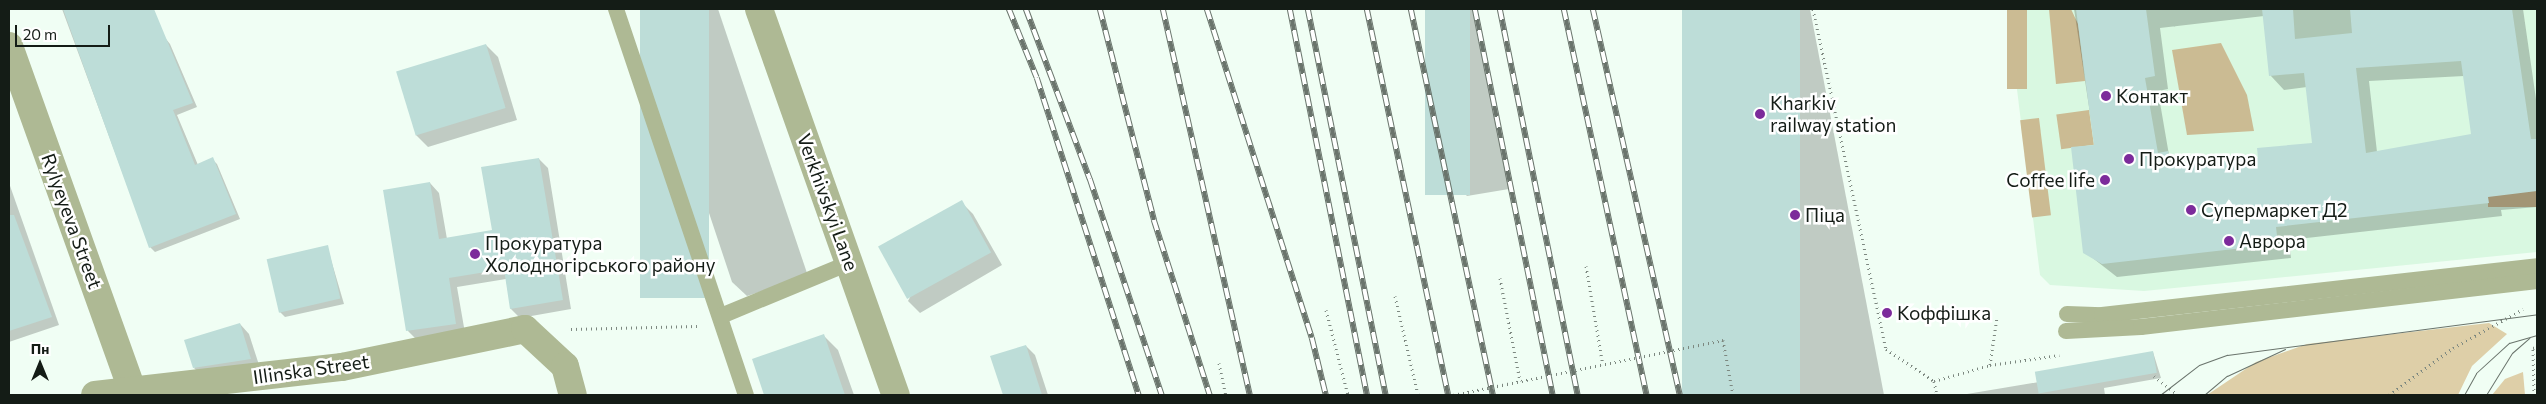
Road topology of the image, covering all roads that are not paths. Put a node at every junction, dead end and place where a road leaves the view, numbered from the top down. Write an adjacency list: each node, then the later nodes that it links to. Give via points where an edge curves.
1 (616, 9): 8 (lane)
2 (759, 9): 4 (street, Verkhivskyi Lane)
3 (9, 46): 10 (street, Rylyeyeva Street)
4 (849, 263): 8 (lane); 14 (street, Verkhivskyi Lane)
5 (2537, 266): 7 (lane, via 2102,315)
6 (2537, 281): 9 (lane, via 2141,327)
7 (2067, 314)
8 (721, 316): 13 (lane)
9 (2066, 332)
10 (134, 394): 11 (street, Illinska Street); 12 (street, Illinska Street, via 342,367 525,329 565,366)
11 (95, 395)
12 (573, 395)
13 (746, 395)
14 (896, 395)

